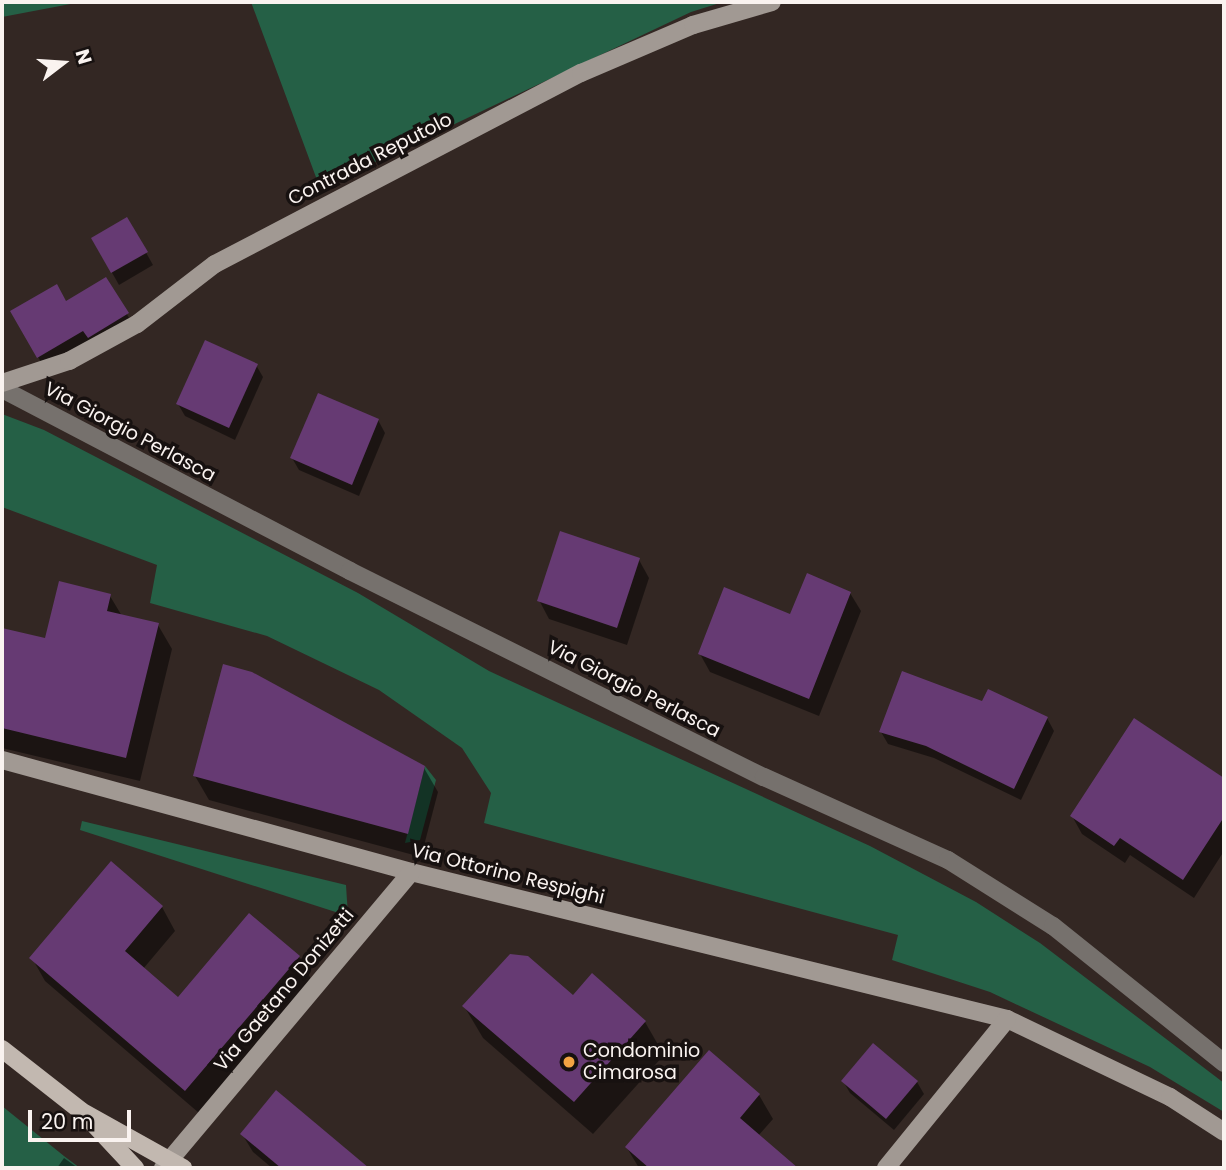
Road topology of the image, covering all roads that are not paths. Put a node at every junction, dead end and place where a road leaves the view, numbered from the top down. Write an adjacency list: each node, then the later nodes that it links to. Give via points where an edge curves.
1 (772, 2): 2 (street, Contrada Reputolo, via 693,25 582,73 215,264 136,324 69,361)
2 (2, 383)
3 (2, 389): 8 (street, Via Giorgio Perlasca, via 752,771 948,860 1053,926)
4 (2, 760): 5 (street, Via Ottorino Respighi)
5 (411, 872): 6 (street, Via Ottorino Respighi); 11 (street, Via Gaetano Donizetti)
6 (1007, 1019): 10 (street, Via Ottorino Respighi, via 1170,1097); 13 (street)
7 (2, 1049): 9 (main road)
8 (1224, 1063)
9 (81, 1111): 11 (main road); 12 (main road)
10 (1224, 1132)
11 (172, 1165)
12 (135, 1168)
13 (886, 1168)

